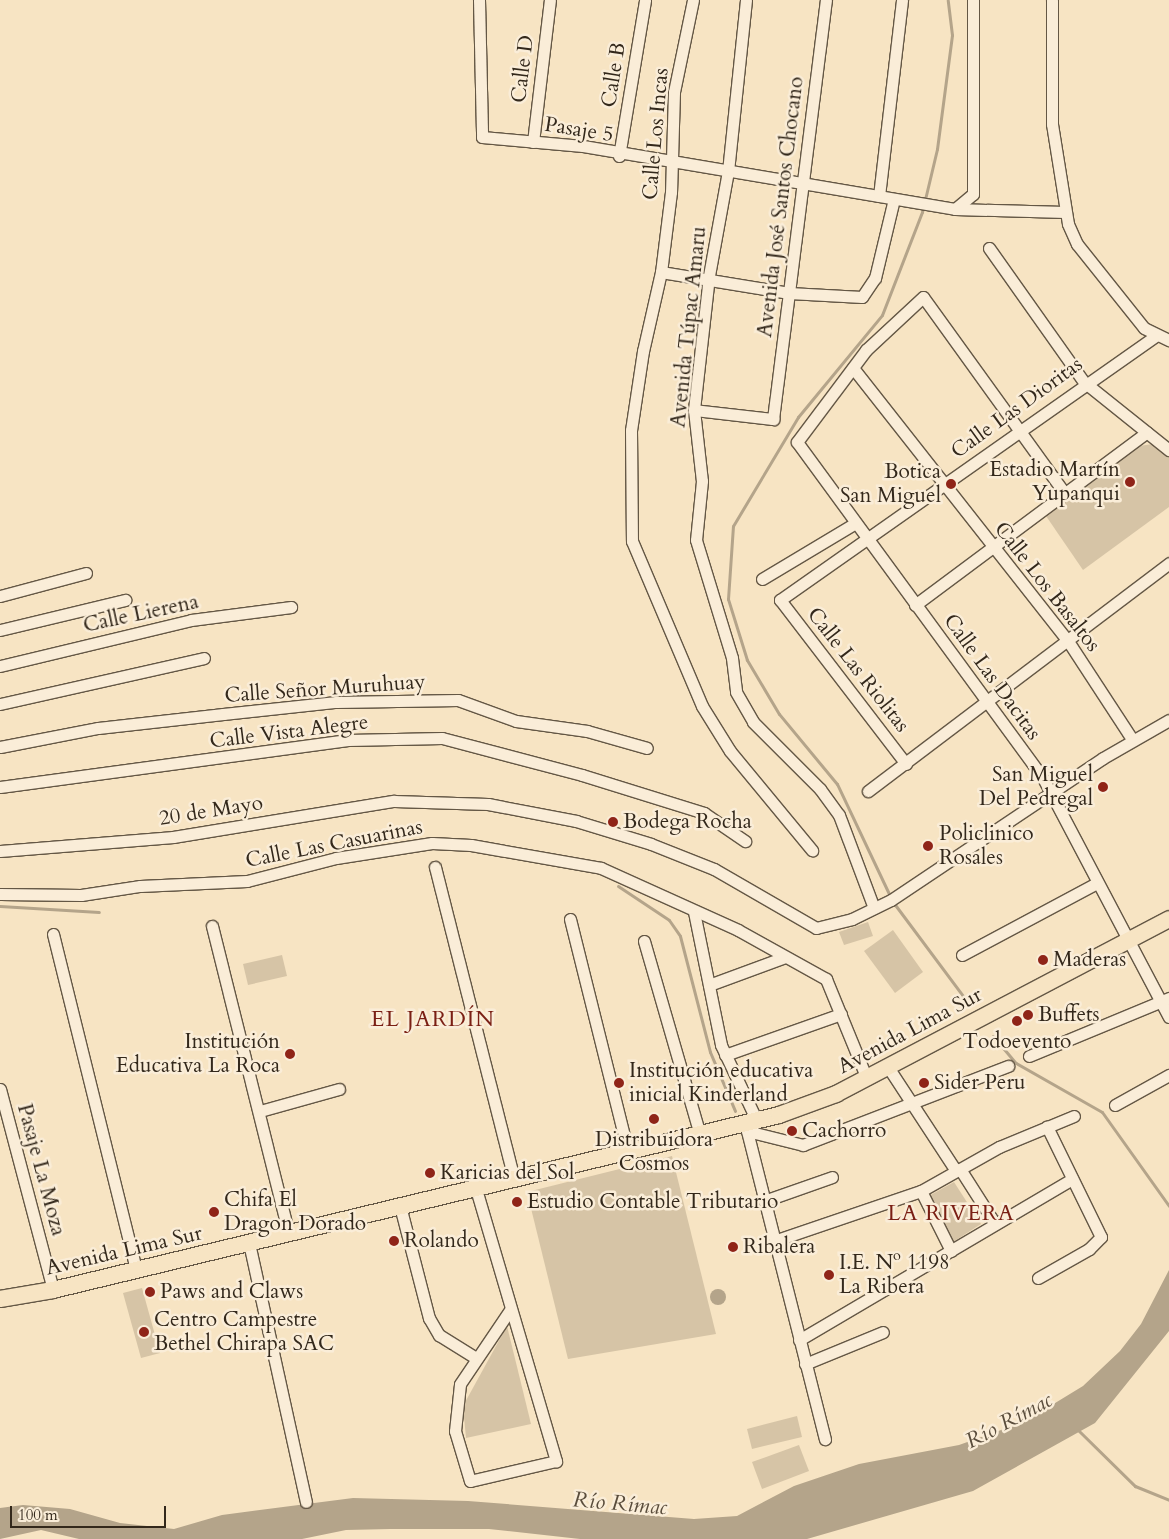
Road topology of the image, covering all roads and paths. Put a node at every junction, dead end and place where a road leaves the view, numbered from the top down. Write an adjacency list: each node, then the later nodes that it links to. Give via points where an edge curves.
1 (479, 0): 10 (street, Pasaje 5, via 482,137)
2 (550, 0): 10 (street, Calle D)
3 (645, 0): 11 (street, Calle B)
4 (693, 0): 12 (street, Calle Los Incas, via 674,92)
5 (746, 0): 13 (street, Avenida Túpac Amaru)
6 (826, 0): 14 (street, Avenida José Santos Chocano)
7 (902, 0): 15 (street)
8 (973, 0): 17 (street, via 973,194)
9 (1052, 0): 18 (street, via 1052,124)
10 (533, 142): 11 (street, Pasaje 5)
11 (619, 156): 12 (street, Pasaje 5)
12 (670, 162): 13 (street, Pasaje 5); 20 (street, Calle Los Incas)
13 (728, 171): 14 (street, Pasaje 5); 21 (street, Avenida Túpac Amaru)
14 (803, 180): 15 (street, Pasaje 5); 22 (street, Avenida José Santos Chocano)
15 (879, 196): 16 (street, Pasaje 5)
16 (894, 199): 17 (street, Pasaje 5); 22 (street, via 875,278 862,296)
17 (955, 209): 18 (street, Pasaje 5)
18 (1065, 212): 23 (street, via 1077,244)
19 (989, 248): 26 (street)
20 (661, 272): 21 (street); 60 (street, Calle Los Incas, via 643,351 631,430 632,541 702,706 730,751)
21 (709, 276): 22 (street); 27 (street, Avenida Túpac Amaru)
22 (789, 292): 27 (street, Avenida José Santos Chocano, via 773,419)
23 (1154, 336): 24 (street); 26 (street, Calle Las Dioritas)
24 (1169, 340)
25 (853, 368): 28 (street, via 920,297 927,298); 31 (street, Calle Los Basaltos); 33 (street, Calle Las Dacitas, via 797,442 800,451)
26 (1084, 382): 28 (street, Calle Las Dioritas); 29 (street)
27 (694, 410): 64 (street, Avenida Túpac Amaru, via 702,481 696,540 732,658 736,692 753,722 820,789 839,815)
28 (1020, 429): 31 (street, Calle Las Dioritas); 32 (street)
29 (1147, 432): 30 (street); 32 (street)
30 (1169, 450)
31 (944, 483): 34 (street, Calle Las Dioritas); 35 (street, Calle Los Basaltos)
32 (1063, 491): 35 (street)
33 (854, 524): 34 (street, Calle Las Dacitas); 38 (street)
34 (866, 540): 41 (street, Calle Las Dioritas); 42 (street, Calle Las Dacitas)
35 (990, 545): 42 (street); 45 (street, Calle Los Basaltos)
36 (1169, 563): 45 (street)
37 (86, 573): 39 (street)
38 (762, 579)
39 (0, 596)
40 (125, 600): 44 (street)
41 (780, 600): 54 (street, Calle Las Riolitas)
42 (915, 604): 48 (street, Calle Las Dacitas)
43 (291, 607): 47 (street, Calle Lierena, via 192,620)
44 (0, 630)
45 (1068, 641): 48 (street); 51 (street, Calle Los Basaltos)
46 (204, 658): 49 (street)
47 (0, 666)
48 (988, 703): 54 (street); 57 (street, Calle Las Dacitas, via 1044,780)
49 (0, 704)
50 (1169, 720): 51 (street, 20 de Mayo)
51 (1132, 739): 57 (street, 20 de Mayo)
52 (0, 747): 53 (street, Calle Señor Muruhuay, via 98,728 336,702 458,700 516,721 587,730)
53 (647, 748)
54 (906, 764): 56 (street)
55 (0, 786): 58 (street, Calle Vista Alegre, via 348,740 442,738 582,775 704,813)
56 (868, 791)
57 (1049, 796): 62 (street, Calle Las Dacitas); 64 (street, 20 de Mayo)
58 (745, 841)
59 (0, 850): 64 (street, 20 de Mayo, via 173,837 426,799 488,804 615,832 714,869 800,922 816,928)
60 (812, 850)
61 (435, 867): 97 (street)
62 (1095, 884): 71 (street, Calle Las Dacitas); 72 (street)
63 (0, 894): 65 (street, Calle Las Casuarinas, via 81,895 140,886 247,881 336,858 432,843 471,845 601,868)
64 (874, 908)
65 (694, 912): 73 (street, Calle Las Casuarinas); 74 (street)
66 (570, 919): 93 (street)
67 (1169, 919): 71 (highway, Avenida Lima Sur)
68 (212, 926): 88 (street)
69 (53, 934): 107 (street)
70 (644, 941): 92 (street)
71 (1126, 942): 75 (street, Calle Las Dacitas); 81 (highway, Avenida Lima Sur)
72 (962, 955)
73 (785, 957): 74 (street); 76 (street, Calle Las Casuarinas, via 826,979)
74 (709, 985): 78 (street)
75 (1165, 1000): 77 (street, Calle Las Dacitas); 79 (street)
76 (841, 1014): 78 (street); 83 (street, Calle Las Casuarinas)
77 (1169, 1017)
78 (725, 1055): 90 (street)
79 (1029, 1056)
80 (1008, 1066): 86 (street)
81 (888, 1067): 83 (highway, Avenida Lima Sur); 86 (street)
82 (1169, 1074): 87 (street)
83 (866, 1079): 90 (highway, Avenida Lima Sur, via 818,1102)
84 (0, 1089): 109 (street, Pasaje La Moza)
85 (339, 1089): 88 (street)
86 (914, 1103): 90 (street, via 803,1145); 94 (street)
87 (1115, 1105)
88 (260, 1111): 103 (street)
89 (1074, 1116): 91 (street)
90 (752, 1126): 92 (highway, Avenida Lima Sur); 100 (street)
91 (1047, 1127): 94 (street); 96 (street)
92 (700, 1135): 93 (highway, Avenida Lima Sur)
93 (628, 1152): 97 (highway, Avenida Lima Sur)
94 (958, 1170): 99 (street); 102 (street)
95 (832, 1177): 100 (street)
96 (1072, 1179): 102 (street); 108 (street, via 1101,1236 1089,1249)
97 (514, 1180): 98 (highway, Avenida Lima Sur)
98 (476, 1189): 101 (highway, Avenida Lima Sur); 112 (street)
99 (921, 1191): 104 (street); 106 (street)
100 (764, 1201): 104 (street)
101 (400, 1206): 103 (highway, Avenida Lima Sur); 115 (street, via 418,1264 429,1318 439,1334)
102 (995, 1224): 106 (street)
103 (289, 1234): 105 (highway, Avenida Lima Sur)
104 (774, 1241): 114 (street)
105 (249, 1243): 107 (highway, Avenida Lima Sur); 118 (street)
106 (951, 1250): 114 (street)
107 (136, 1270): 109 (highway, Avenida Lima Sur)
108 (1038, 1278)
109 (53, 1290): 110 (highway, Avenida Lima Sur)
110 (8, 1298): 111 (highway, Avenida Lima Sur)
111 (0, 1306)
112 (510, 1310): 115 (street); 115 (street, via 556,1461 470,1481 455,1431 460,1384)
113 (883, 1332): 116 (street)
114 (799, 1340): 116 (street)
115 (476, 1358)
116 (805, 1364): 117 (street)
117 (824, 1439)
118 (306, 1502)

